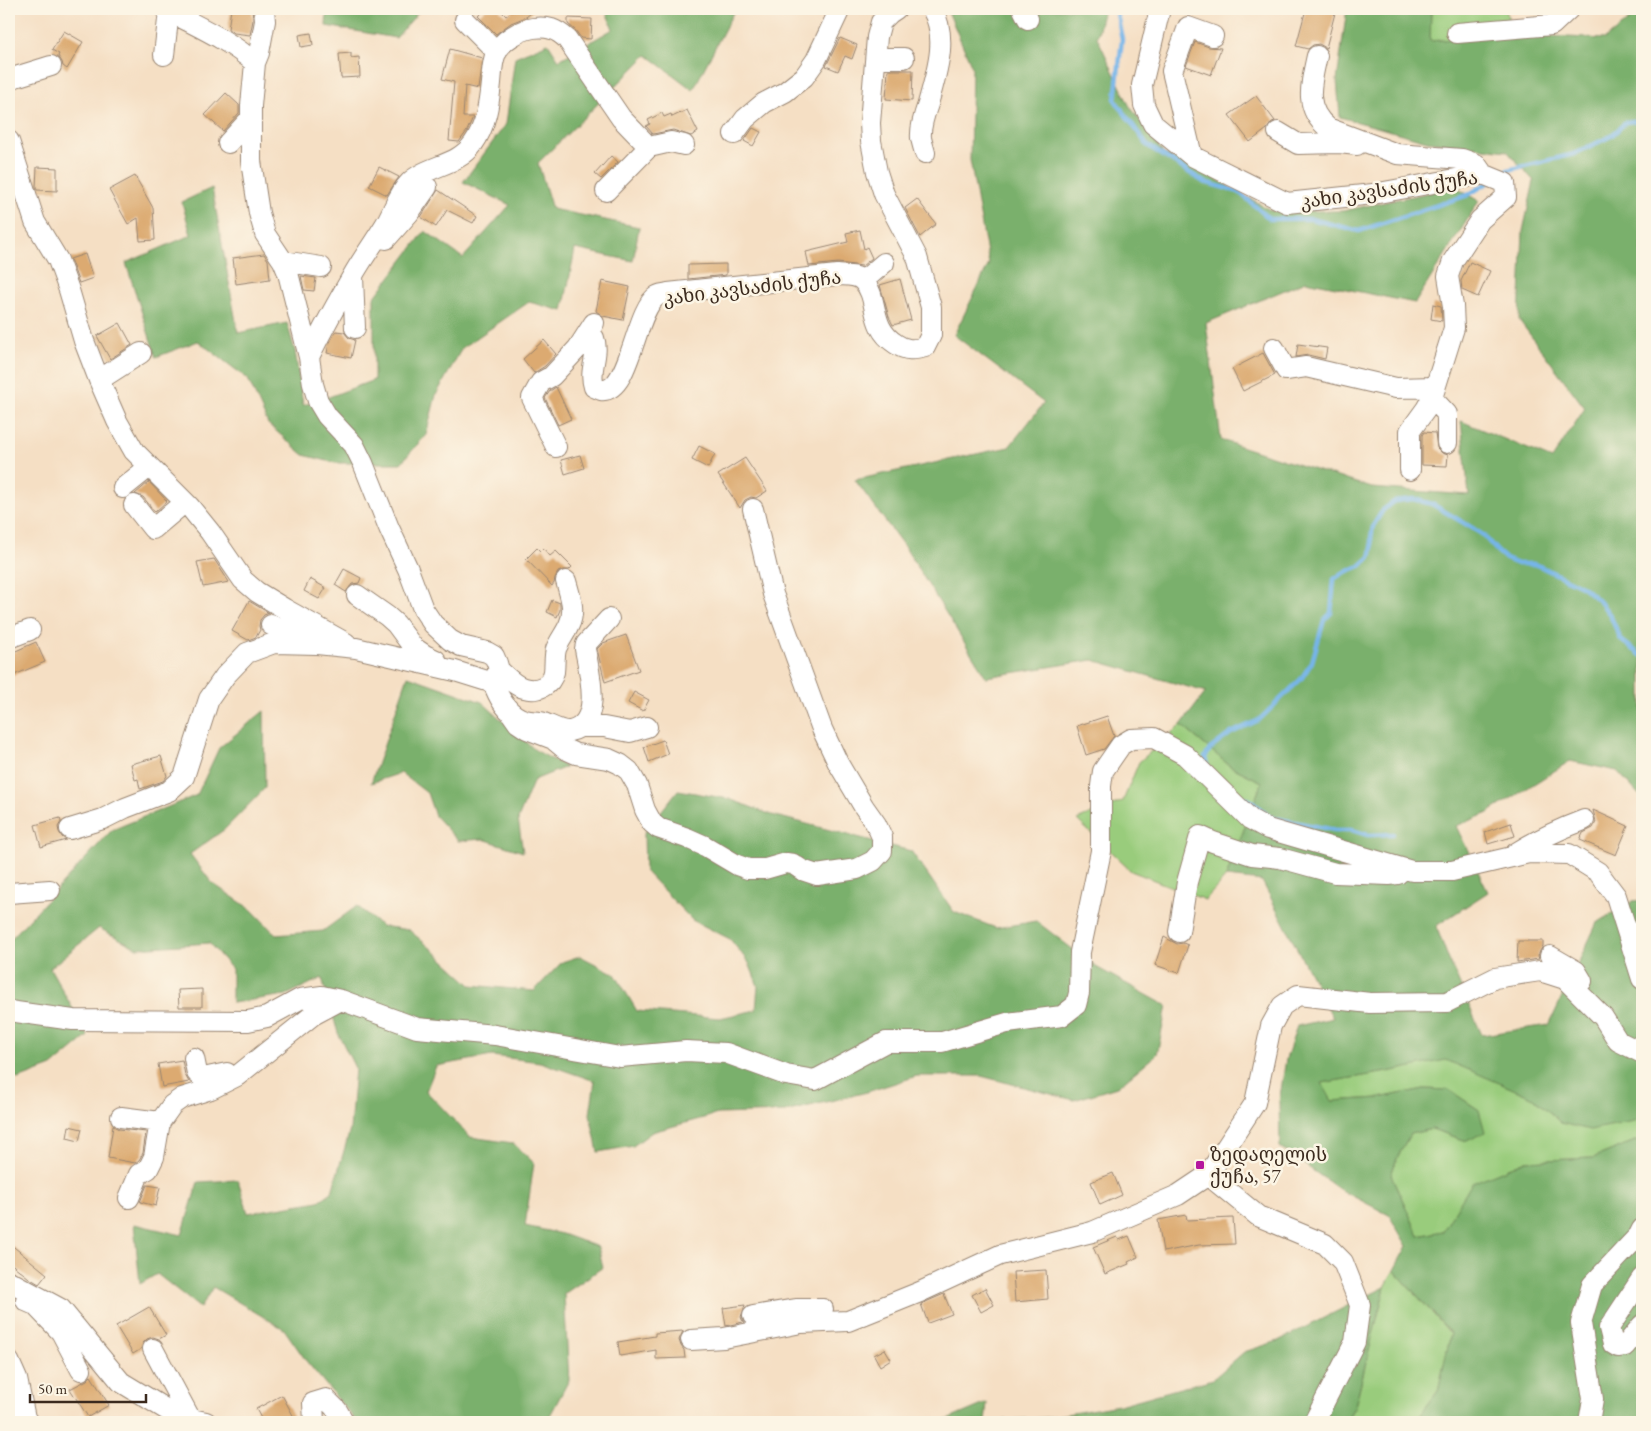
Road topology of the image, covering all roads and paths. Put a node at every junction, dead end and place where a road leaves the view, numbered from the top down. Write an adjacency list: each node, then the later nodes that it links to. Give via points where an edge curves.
1 (264, 9): 16 (street, via 265,21)
2 (840, 9): 21 (street, via 816,60 804,77 764,103 745,119)
3 (896, 9): 14 (street, კახი კავსაძის ქუჩა, via 880,22)
4 (932, 9): 27 (street, via 940,38 937,72 922,121 921,138)
5 (1160, 9): 28 (street, კახი კავსაძის ქუჩა, via 1142,85 1144,104 1153,124)
6 (1569, 9): 9 (street, via 1552,25)
7 (167, 10): 12 (street); 16 (street, via 211,32)
8 (465, 20): 11 (street)
9 (1457, 33)
10 (1213, 36): 28 (street, via 1188,27 1172,70)
11 (497, 52): 25 (street, via 507,40 525,29 543,27 559,31 622,118); 34 (street, via 488,109 473,144 463,156 446,155 408,183)
12 (164, 54)
13 (1317, 56): 26 (street, via 1310,95 1321,122 1328,128)
14 (876, 58): 15 (street); 39 (street, კახი კავსაძის ქუჩა, via 870,124 877,172 884,194 917,257 931,308 931,335 925,347 903,349 885,335)
15 (904, 58)
16 (255, 63): 19 (street)
17 (51, 66): 18 (street)
18 (9, 79)
19 (250, 119): 23 (street); 32 (street, via 251,161)
20 (1278, 132): 26 (street, via 1298,144 1339,143)
21 (734, 134)
22 (9, 141): 44 (street, via 35,222 58,260)
23 (228, 143)
24 (684, 145): 25 (street, via 671,142)
25 (649, 148): 31 (street)
26 (1381, 148): 29 (street, via 1397,154 1462,159 1476,164)
27 (925, 153)
28 (1192, 156): 29 (street, კახი კავსაძის ქუჩა, via 1287,203 1374,194)
29 (1483, 174): 45 (street, კახი კავსაძის ქუჩა, via 1505,182 1506,197 1480,220 1453,261 1448,276 1459,300)
30 (427, 187): 34 (street, via 388,237)
31 (606, 191)
32 (259, 213): 33 (street); 35 (street, via 265,234)
33 (264, 252)
34 (366, 255): 38 (street)
35 (283, 261): 37 (street); 43 (street)
36 (884, 263): 39 (street)
37 (321, 267)
38 (353, 276): 40 (street); 43 (street)
39 (862, 281): 47 (street, კახი კავსაძის ქუჩა, via 854,276 837,275 657,295 647,307 619,380 602,390 594,386 590,377 596,344 591,328 561,367 541,382 532,398)
40 (355, 328)
41 (1274, 348): 45 (street, via 1286,370 1306,367 1396,388)
42 (141, 353): 44 (street)
43 (309, 357): 63 (street, via 318,401 327,416 354,445 423,609 450,640 494,656 497,663)
44 (99, 380): 48 (street, via 117,421 134,450)
45 (1434, 393): 46 (street, via 1446,414); 49 (street, კახი კავსაძის ქუჩა, via 1410,431)
46 (1447, 443)
47 (556, 447)
48 (149, 467): 50 (street); 51 (street)
49 (1410, 470)
50 (123, 488)
51 (185, 502): 52 (street, via 153,529); 61 (street, via 250,586)
52 (134, 505)
53 (752, 509): 64 (street, via 773,594 822,728 838,763 882,836 882,851 873,861 857,869 817,875 786,863 765,869 737,865 705,846 652,823 637,785 629,771 620,764 576,754 553,739 526,729)
54 (566, 580): 63 (street, via 573,614 556,650 551,681 544,687 523,688)
55 (357, 595): 62 (street, via 388,616 413,647)
56 (608, 619): 65 (street, via 584,648 593,696)
57 (271, 626): 60 (street)
58 (30, 630): 59 (street)
59 (9, 638)
60 (317, 644): 61 (street); 68 (street, via 274,643 247,653 209,699 184,776 169,791)
61 (356, 648): 62 (street)
62 (455, 671): 63 (street, via 487,681)
63 (495, 675): 64 (street, via 496,691)
64 (511, 713): 65 (street, via 568,731)
65 (580, 727): 66 (street, via 630,732)
66 (647, 727)
67 (1584, 820): 69 (street, via 1531,843)
68 (70, 829)
69 (1508, 858): 70 (street, via 1452,871); 75 (street, via 1529,853 1569,854 1598,872 1616,896)
70 (1412, 871): 73 (street, via 1389,875 1335,873 1280,858 1252,855 1200,836 1187,882); 76 (street, via 1268,829 1250,819 1185,755 1154,738 1131,739 1121,745 1103,771 1101,851 1080,952 1079,993 1076,1005 1062,1016 1007,1023 942,1042 886,1042 815,1080 786,1075 726,1053 686,1051 620,1057 496,1035 417,1028)
71 (50, 890): 72 (street)
72 (9, 893)
73 (1180, 932)
74 (1550, 956): 78 (street, via 1576,971)
75 (1642, 979)
76 (341, 1000): 77 (street, via 322,996 300,999 267,1017 248,1021 73,1020); 81 (street, via 313,1015)
77 (9, 1011)
78 (1603, 1017): 79 (street, via 1618,1041); 84 (street, via 1565,979 1540,971 1495,978 1446,1002 1370,1002 1298,995 1282,1006 1271,1026 1254,1103)
79 (1642, 1052)
80 (194, 1058): 81 (street, via 197,1073 203,1078)
81 (245, 1070): 83 (street, via 224,1083 182,1098 172,1105)
82 (121, 1117): 83 (street)
83 (160, 1122): 85 (street, via 154,1156 148,1169 139,1174)
84 (1208, 1175): 90 (street, via 1178,1195 1092,1232 1026,1257 1000,1255); 101 (street, via 1258,1216 1325,1244 1343,1262 1360,1305 1355,1342)
85 (130, 1198)
86 (1642, 1229): 102 (street, via 1592,1285 1581,1323 1593,1399)
87 (1642, 1278): 92 (street, via 1609,1328 1612,1344 1625,1346)
88 (9, 1281): 97 (street, via 61,1309 121,1382 177,1416)
89 (9, 1292): 96 (street, via 35,1306 61,1332)
90 (920, 1292): 91 (street, via 844,1309 796,1309); 93 (street, via 848,1321 801,1323 724,1338)
91 (753, 1316)
92 (1642, 1325)
93 (691, 1340)
94 (152, 1349): 97 (street)
95 (9, 1361): 98 (street)
96 (81, 1370)
97 (198, 1420)
98 (28, 1422)
99 (314, 1422): 100 (street, via 314,1403 326,1399)
100 (344, 1422)
101 (1314, 1422)
102 (1589, 1422)

